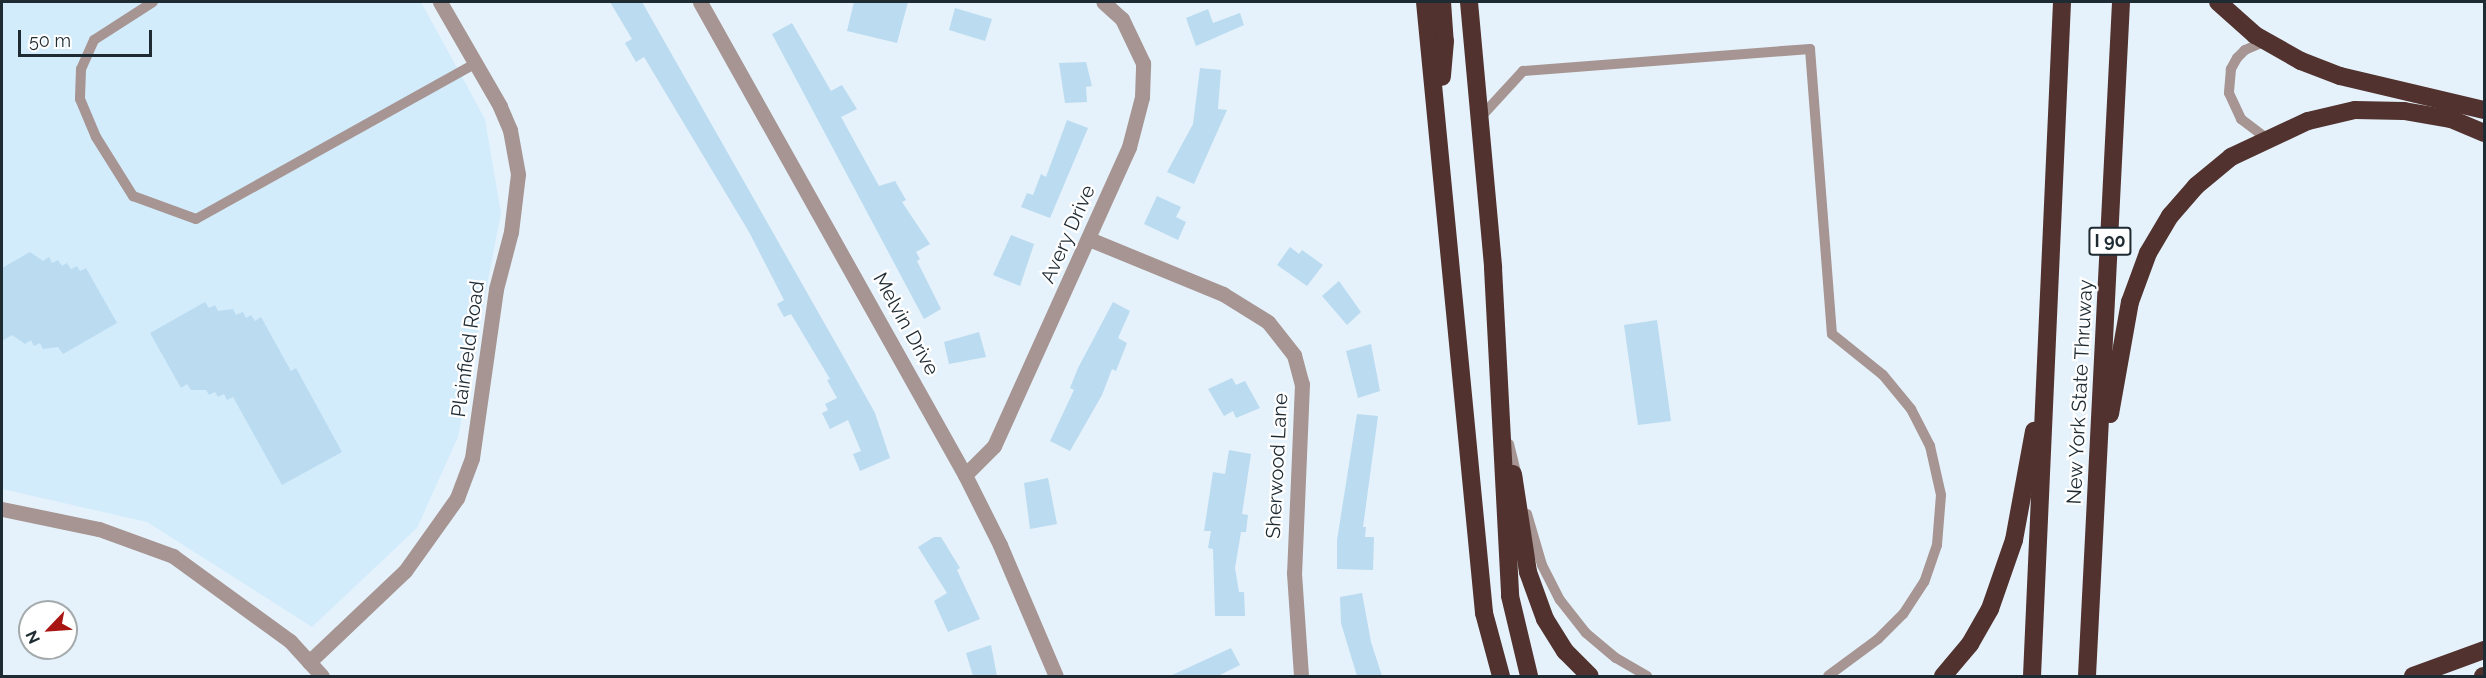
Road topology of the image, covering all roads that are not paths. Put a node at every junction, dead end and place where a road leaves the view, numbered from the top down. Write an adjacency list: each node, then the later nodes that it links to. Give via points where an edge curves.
1 (153, 2): 13 (lane, via 94,40 81,69 80,99 96,137 133,196 196,219)
2 (440, 2): 13 (street, Plainfield Road)
3 (700, 2): 23 (street, Melvin Drive)
4 (1103, 2): 19 (street, Avery Drive, via 1122,19 1135,41 1143,63 1142,97 1129,147)
5 (1425, 2): 16 (highway)
6 (1442, 2): 16 (highway, via 1445,41)
7 (1461, 2): 15 (highway)
8 (1469, 2): 15 (highway)
9 (2062, 2): 20 (highway, New York State Thruway)
10 (2121, 2): 24 (highway, New York State Thruway / I 90)
11 (2218, 2): 12 (highway)
12 (2266, 41): 14 (highway, via 2301,61 2340,76); 18 (lane, via 2237,58 2231,69 2229,93 2241,118)
13 (476, 63): 27 (street, Plainfield Road, via 510,130 518,174 511,231 496,289 472,458 457,498 405,571)
14 (2484, 110)
15 (1478, 120): 21 (highway, via 1493,268); 35 (lane, via 1523,71 1810,49 1832,334 1883,375 1911,409 1930,446 1941,495 1937,545 1924,582 1903,614 1878,639)
16 (1438, 124): 31 (highway, via 1484,613)
17 (2484, 133): 18 (highway, via 2451,119 2404,111 2355,110 2307,121)
18 (2266, 138): 24 (highway, via 2231,157 2196,186 2170,216 2148,253 2130,302)
19 (1089, 239): 23 (street, Avery Drive, via 994,446); 30 (street, Sherwood Lane, via 1223,294 1268,322 1294,355 1302,384 1294,573)
20 (2048, 350): 36 (highway, via 2014,540 1990,609 1970,644); 37 (highway, New York State Thruway)
21 (1497, 388): 22 (highway); 32 (highway, via 1510,596)
22 (1509, 444): 33 (highway, via 1528,572 1545,619 1565,651); 34 (lane, via 1542,565 1560,600 1586,633 1616,658)
23 (965, 475): 29 (street, Melvin Drive, via 1000,545)
24 (2097, 481): 38 (highway, New York State Thruway / I 90)
25 (2, 509): 27 (street, via 99,529 173,555 291,641)
26 (2484, 650): 39 (highway)
27 (309, 662): 28 (street)
28 (322, 676)
29 (1056, 676)
30 (1301, 676)
31 (1501, 676)
32 (1529, 676)
33 (1590, 676)
34 (1647, 676)
35 (1828, 676)
36 (1943, 676)
37 (2032, 676)
38 (2088, 676)
39 (2413, 676)

